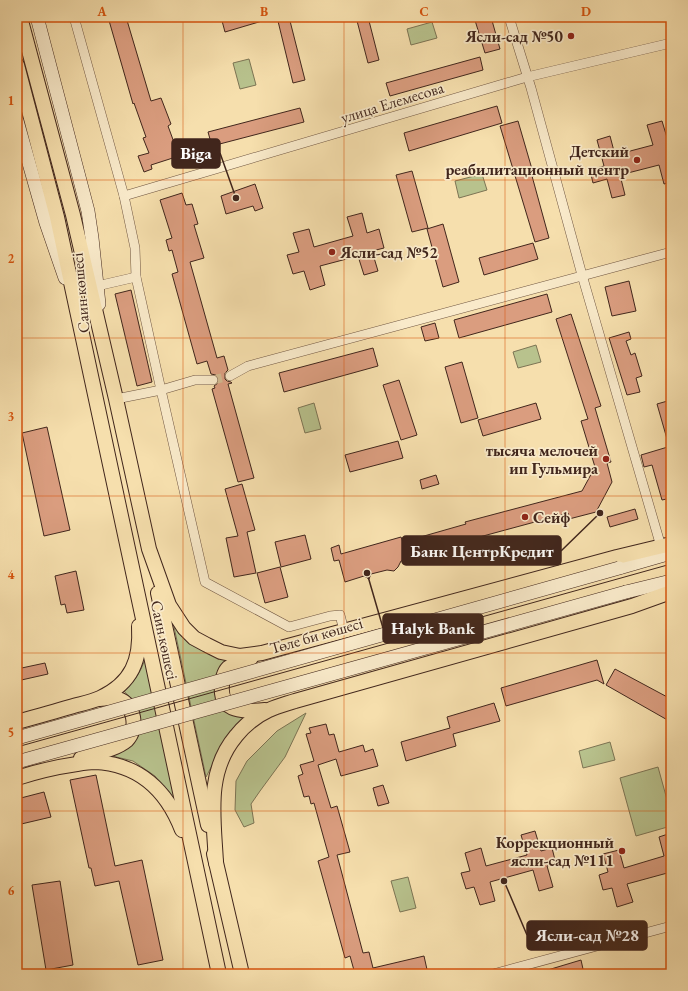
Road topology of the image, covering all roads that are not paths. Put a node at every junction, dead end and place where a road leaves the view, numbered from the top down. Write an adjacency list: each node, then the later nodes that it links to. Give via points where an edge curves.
1 (20, 17): 15 (main road, Саин көшесі, via 73,215)
2 (37, 17): 13 (main road, Саин көшесі, via 88,211)
3 (74, 17): 9 (street)
4 (509, 17): 7 (street)
5 (671, 43): 7 (street, улица Елемесова)
6 (17, 65): 14 (main road, Саин көшесі, via 58,217)
7 (528, 77): 9 (street, улица Елемесова); 11 (street)
8 (17, 121): 14 (main road, Саин көшесі, via 46,223)
9 (124, 196): 12 (street, via 135,248)
10 (671, 252): 11 (street)
11 (582, 275): 16 (street, via 248,366); 21 (street)
12 (136, 277): 13 (street); 18 (street)
13 (97, 286): 15 (main road, Саин көшесі)
14 (78, 312): 22 (main road, Саин көшесі)
15 (102, 340): 19 (main road)
16 (230, 376)
17 (212, 380): 18 (street, via 194,380)
18 (160, 390): 19 (street); 25 (street, via 205,582 289,627 340,615)
19 (116, 399): 20 (main road)
20 (149, 549): 26 (main road, via 169,606 194,638 221,652 240,656); 34 (main road, Саин көшесі)
21 (666, 549): 25 (main road, via 617,557); 30 (main road, Төле би көшесі, bridge, via 619,568)
22 (136, 579): 27 (main road, via 139,632 137,658 126,681); 35 (main road, Саин көшесі)
23 (671, 581): 31 (main road, bridge)
24 (671, 592): 28 (main road, via 632,606)
25 (344, 631): 26 (main road)
26 (262, 653): 28 (main road, via 227,669 222,689 229,706 249,712)
27 (99, 699): 29 (main road); 32 (main road, via 118,699 131,711 134,722 127,740 118,746)
28 (269, 710): 34 (main road, via 241,730 218,766 214,784)
29 (17, 722)
30 (17, 738)
31 (17, 762)
32 (50, 768): 33 (main road); 35 (main road, via 94,762 114,764 140,774 167,800 178,820)
33 (17, 778)
34 (216, 863): 38 (main road, Саин көшесі)
35 (196, 869): 37 (main road, Саин көшесі)
36 (671, 926): 39 (street)
37 (219, 974)
38 (242, 974)
39 (493, 974)

